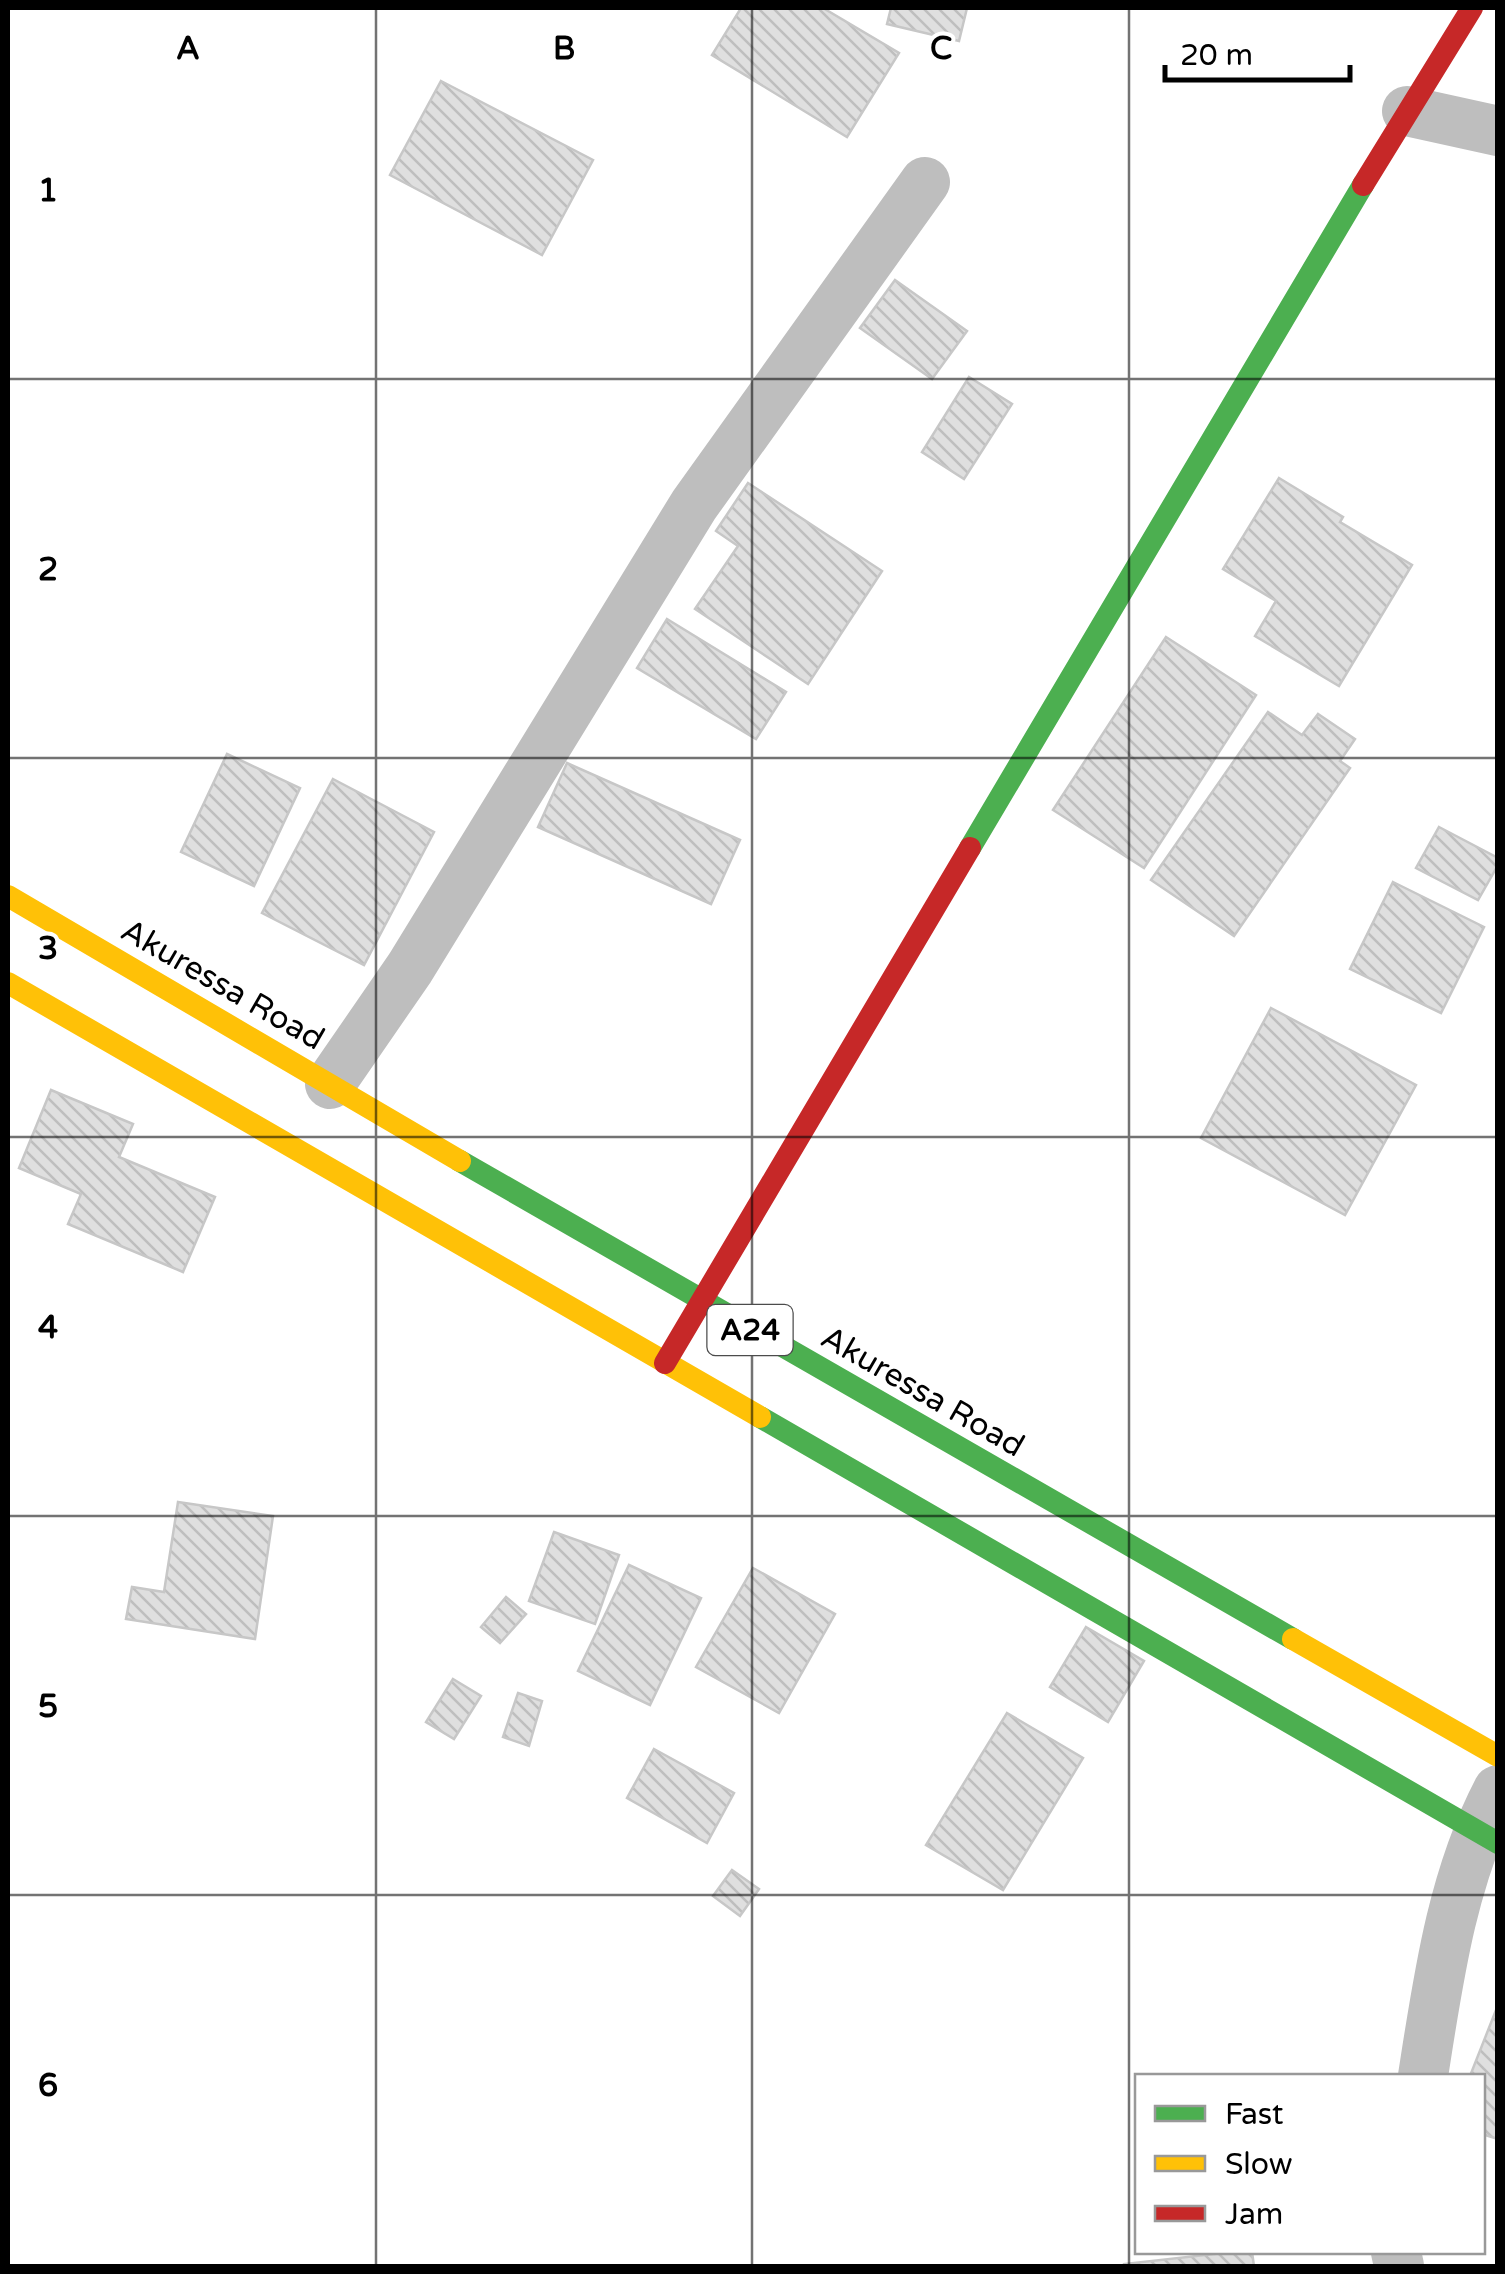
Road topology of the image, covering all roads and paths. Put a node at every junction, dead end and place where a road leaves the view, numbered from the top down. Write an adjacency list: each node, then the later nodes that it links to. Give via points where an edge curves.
1 (1472, 8): 2 (main road)
2 (1407, 111): 3 (street); 8 (main road)
3 (1498, 131)
4 (926, 182): 7 (street, via 694,504 410,968)
5 (8, 896): 7 (main road, Akuressa Road / A24)
6 (8, 982): 9 (main road, A24)
7 (330, 1084): 8 (main road, Akuressa Road / A24)
8 (702, 1302): 9 (main road); 10 (main road, Akuressa Road / A24)
9 (664, 1363): 11 (main road, A24)
10 (1498, 1756)
11 (1490, 1822): 12 (street, via 1440,1969)
12 (1423, 2074)

